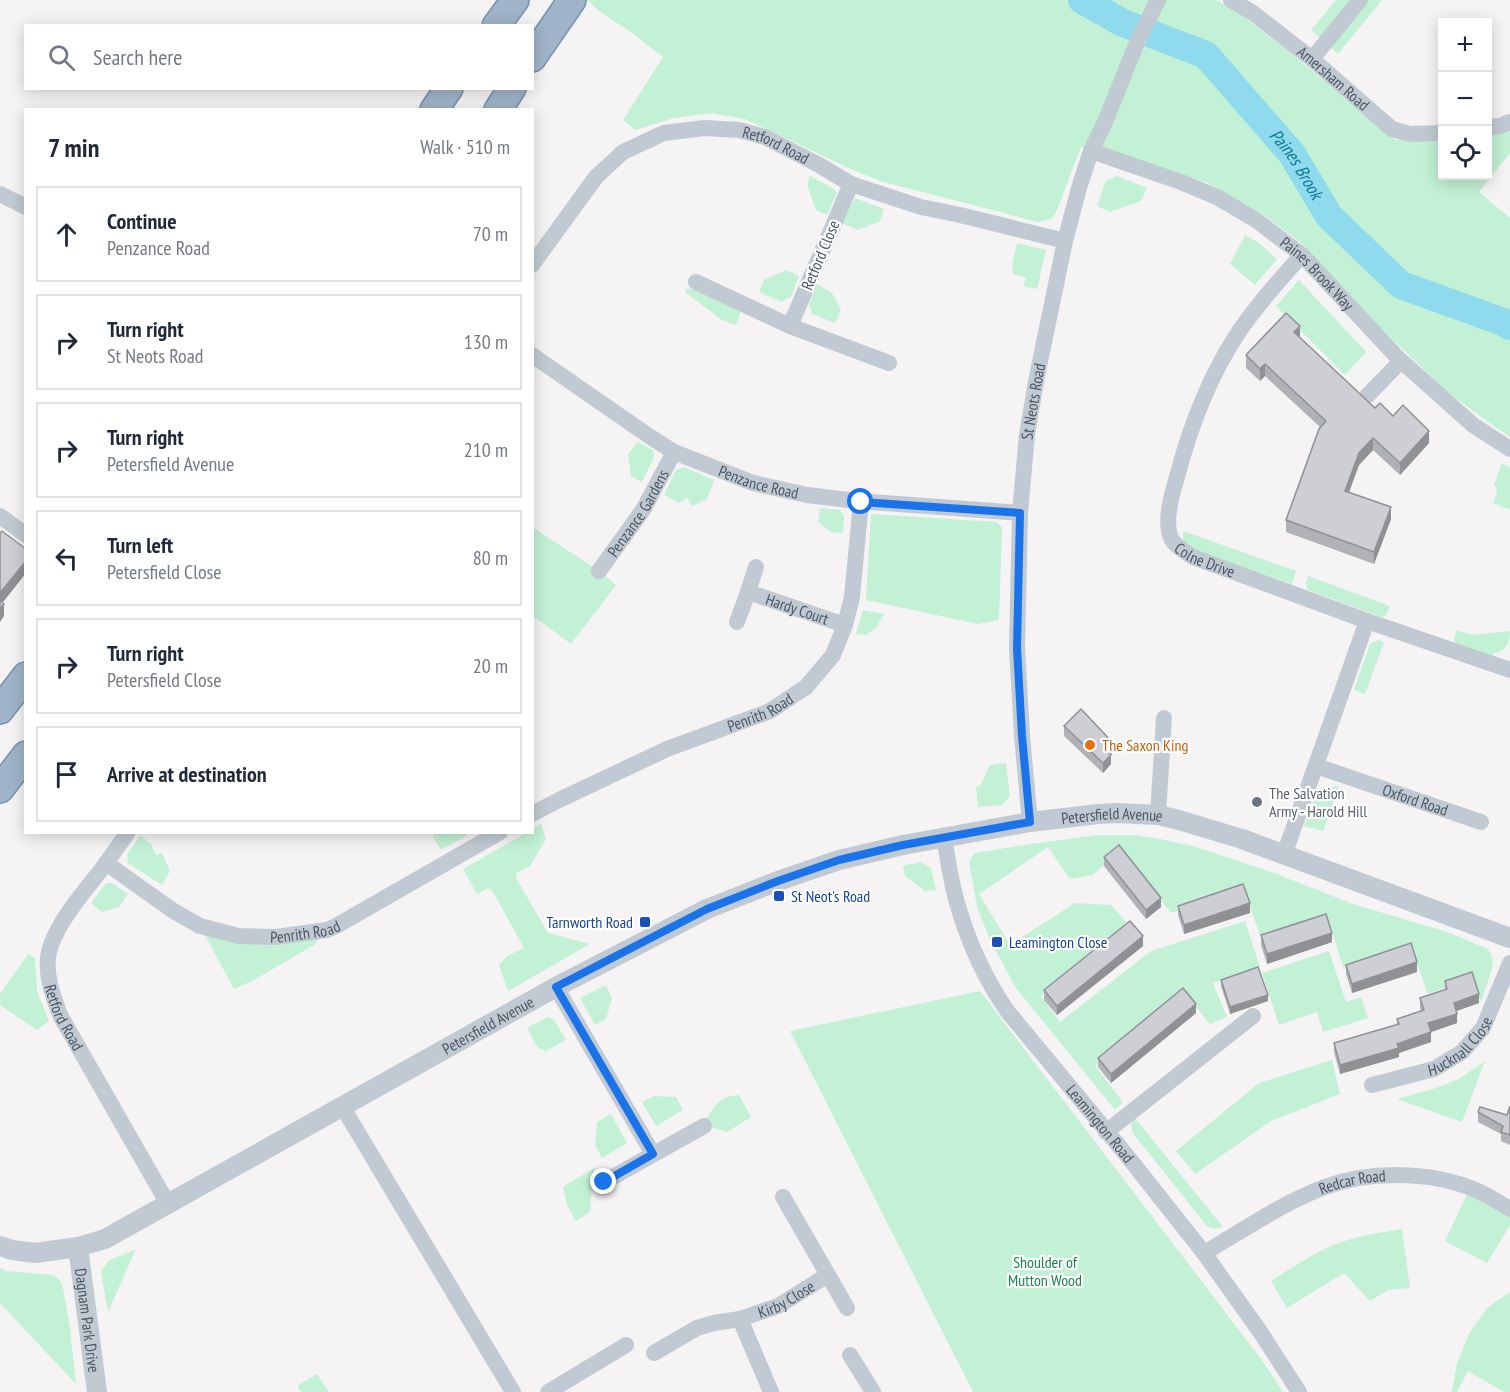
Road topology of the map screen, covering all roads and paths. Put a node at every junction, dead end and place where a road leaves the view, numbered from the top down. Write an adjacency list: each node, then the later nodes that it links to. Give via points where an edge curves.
1 (515, 0): 6 (highway)
2 (572, 0): 7 (highway)
3 (1158, 0): 16 (street, St Neots Road)
4 (1231, 0): 8 (street, Amersham Road)
5 (1360, 0): 8 (street)
6 (497, 24)
7 (534, 55)
8 (1312, 59): 15 (street, Amersham Road, via 1392,129 1410,134)
9 (448, 90): 11 (highway)
10 (511, 90): 12 (highway)
11 (435, 108)
12 (499, 108)
13 (1510, 122): 14 (street)
14 (1492, 127)
15 (1438, 133)
16 (1091, 151): 20 (street, St Neots Road); 21 (street, Paines Brook Way, via 1217,197)
17 (851, 184): 20 (street, Retford Road, via 921,207); 22 (street, Retford Road, via 765,137 739,130 705,128 664,133 623,152 608,165); 24 (street, Retford Close)
18 (0, 194): 19 (street)
19 (24, 206)
20 (1065, 241): 32 (street, St Neots Road, via 1027,434)
21 (1302, 255): 26 (street, Paines Brook Way); 38 (street, Colne Drive, via 1265,295 1210,381 1187,438 1172,494 1169,532 1178,547 1194,557)
22 (534, 262)
23 (696, 282): 24 (street)
24 (790, 326): 27 (street)
25 (534, 356): 30 (street, Penzance Road)
26 (1401, 361): 28 (street); 29 (street, Paines Brook Way, via 1473,424)
27 (889, 363)
28 (1367, 396)
29 (1510, 449)
30 (674, 452): 31 (street, Penzance Road, via 753,483); 36 (street, Penzance Gardens, via 643,510)
31 (861, 502): 32 (street, Penzance Road); 40 (street, Penrith Road, via 852,597)
32 (1020, 513): 50 (street, St Neots Road, via 1017,648)
33 (0, 516): 34 (street)
34 (24, 534)
35 (756, 567): 37 (street, Hardy Court)
36 (599, 571)
37 (748, 592): 39 (street, Hardy Court); 40 (street, Hardy Court)
38 (1367, 621): 41 (street, Colne Drive); 46 (street)
39 (737, 622)
40 (845, 625): 48 (street, Penrith Road, via 833,655 806,687 770,711 667,749)
41 (1509, 668)
42 (24, 678): 43 (highway)
43 (0, 710)
44 (1164, 717): 49 (street)
45 (24, 758): 47 (highway)
46 (1316, 766): 51 (street, Oxford Road); 55 (street)
47 (0, 789)
48 (534, 813)
49 (1158, 815): 50 (street, Petersfield Avenue, via 1098,814); 55 (street, Petersfield Avenue)
50 (1030, 822): 54 (street, Petersfield Avenue)
51 (1481, 822)
52 (127, 834): 56 (street, Retford Road)
53 (482, 837): 56 (street, Penrith Road, via 336,926 276,937 239,936 200,926)
54 (944, 837): 59 (street, Petersfield Avenue, via 839,860 778,881 707,909); 64 (street, Leamington Road, via 957,905 991,987)
55 (1284, 855): 57 (street, Petersfield Avenue)
56 (106, 863): 68 (street, Retford Road, via 56,934 48,956 49,980 60,1015)
57 (1510, 938)
58 (1510, 963): 61 (street, Hucknall Close, via 1483,1028 1462,1052 1434,1069)
59 (556, 987): 62 (street, Petersfield Avenue); 65 (street)
60 (1253, 1016): 64 (street)
61 (1372, 1085)
62 (342, 1106): 68 (street, Petersfield Avenue); 81 (street)
63 (704, 1126): 65 (street)
64 (1106, 1132): 72 (street, Leamington Road)
65 (653, 1154): 66 (street)
66 (604, 1182)
67 (783, 1197): 73 (street, Kirby Close)
68 (168, 1204): 71 (street, Petersfield Avenue, via 105,1239)
69 (1510, 1209): 72 (street, Redcar Road, via 1477,1190 1440,1179 1383,1175 1355,1179 1324,1187 1295,1201)
70 (0, 1246): 71 (street, Petersfield Avenue, via 35,1253)
71 (78, 1247): 80 (street, Dagnam Park Drive)
72 (1204, 1253): 79 (street, Leamington Road, via 1261,1333)
73 (828, 1275): 74 (street, Kirby Close); 75 (street, Kirby Close, via 778,1306)
74 (847, 1308)
75 (740, 1319): 77 (street, Kirby Close, via 697,1328); 83 (street, Kirby Close)
76 (626, 1345): 82 (street)
77 (654, 1353)
78 (850, 1354): 84 (street)
79 (1293, 1389)
80 (97, 1392)
81 (513, 1392)
82 (548, 1392)
83 (771, 1392)
84 (873, 1392)

